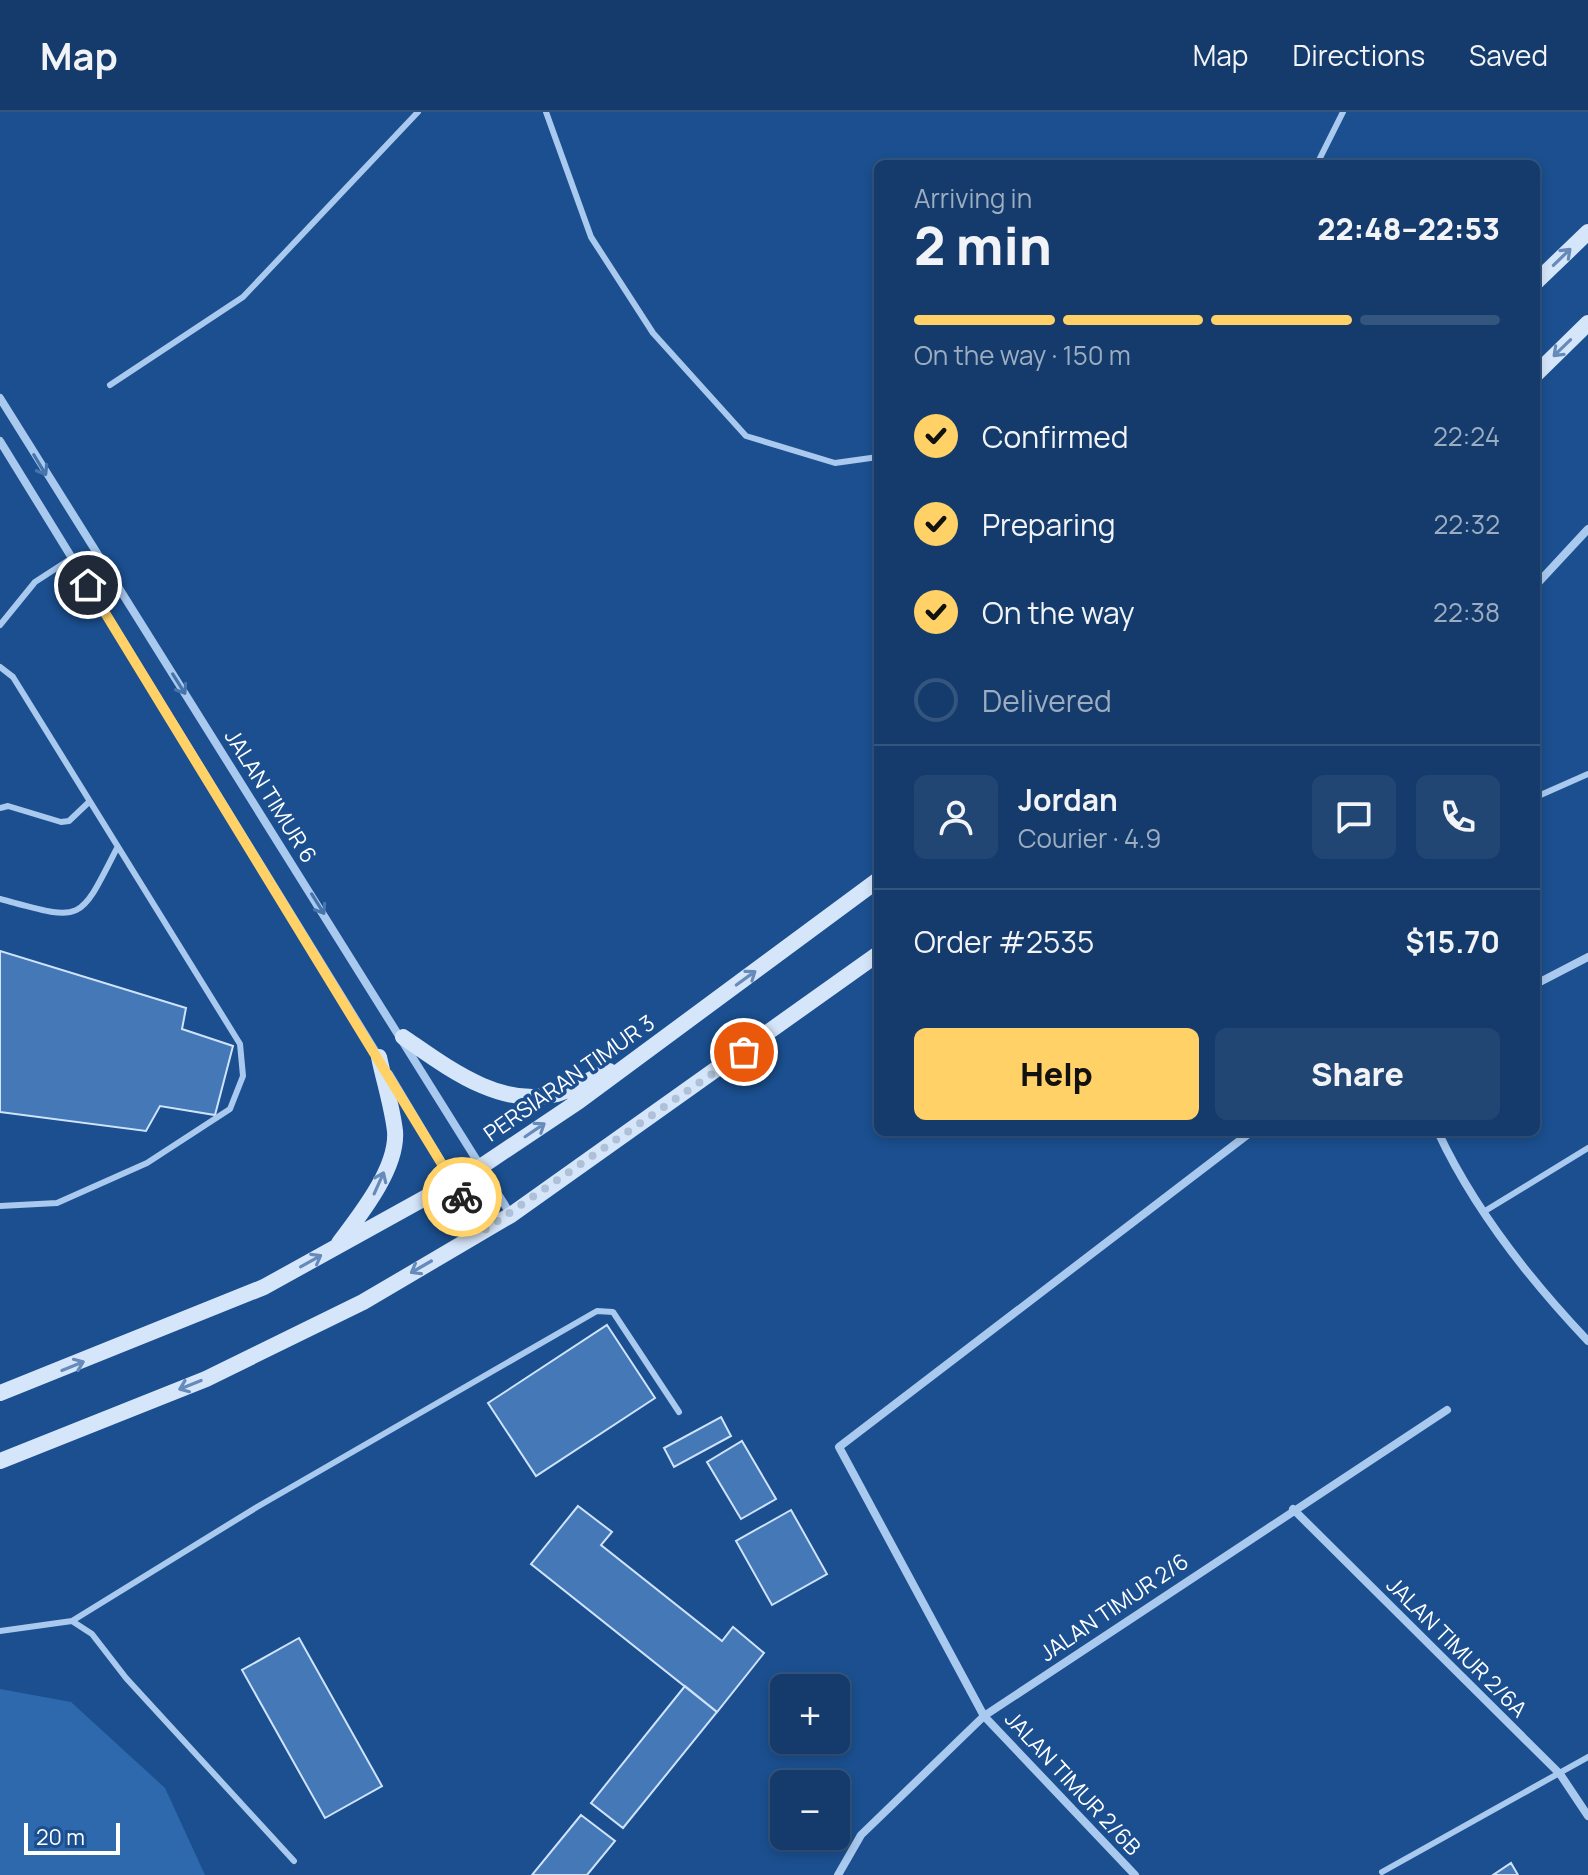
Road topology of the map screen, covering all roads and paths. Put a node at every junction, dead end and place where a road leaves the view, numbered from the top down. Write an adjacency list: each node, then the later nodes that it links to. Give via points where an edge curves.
1 (418, 112): 9 (lane, via 243,297)
2 (546, 112): 12 (lane, via 591,237 653,333 746,436 835,463)
3 (1343, 112): 4 (lane)
4 (1319, 160)
5 (1588, 232): 6 (street, one-way to 5)
6 (1540, 278)
7 (1588, 323): 8 (street, one-way to 8)
8 (1540, 370)
9 (110, 385)
10 (0, 398): 28 (street, JALAN TIMUR 6, one-way to 28)
11 (0, 441): 14 (street, JALAN TIMUR 6)
12 (874, 458)
13 (1588, 529): 15 (street)
14 (72, 558): 16 (lane, via 35,582); 29 (street, JALAN TIMUR 6)
15 (1540, 581)
16 (0, 625)
17 (0, 667): 20 (lane, via 13,677)
18 (1588, 774): 19 (lane)
19 (1540, 795)
20 (89, 802): 21 (lane, via 61,822); 22 (lane)
21 (0, 808)
22 (117, 848): 24 (lane, via 91,898 76,912 59,914); 36 (lane, via 240,1044 243,1076 230,1109 147,1163 57,1203)
23 (874, 883): 30 (street, PERSIARAN TIMUR 3, one-way to 23)
24 (0, 899)
25 (874, 957): 38 (street)
26 (1588, 957): 27 (street)
27 (1540, 982)
28 (403, 1037): 30 (street, via 485,1089 519,1094 555,1094); 34 (street, JALAN TIMUR 6)
29 (379, 1057): 35 (street, JALAN TIMUR 6); 40 (street, one-way to 29, via 372,1199 392,1151 395,1133)
30 (634, 1061): 34 (street, PERSIARAN TIMUR 3, one-way to 30)
31 (1246, 1136): 50 (street, JALAN TIMUR 2/6B, via 839,1447)
32 (1440, 1136): 37 (street)
33 (1588, 1148): 37 (lane)
34 (479, 1168): 35 (street, PERSIARAN TIMUR 3); 38 (street, JALAN TIMUR 6)
35 (452, 1183): 39 (street, JALAN TIMUR 6); 40 (street, PERSIARAN TIMUR 3)
36 (0, 1206)
37 (1485, 1211): 41 (street, via 1548,1301)
38 (511, 1215): 39 (street)
39 (483, 1231): 46 (street, one-way to 46, via 363,1302 206,1379)
40 (336, 1247): 43 (street, PERSIARAN TIMUR 3, one-way to 40, via 264,1287)
41 (1584, 1332): 42 (street)
42 (1588, 1341)
43 (0, 1393)
44 (1447, 1410): 47 (street, JALAN TIMUR 2/6)
45 (679, 1412): 48 (lane, via 613,1312 597,1311 257,1507)
46 (0, 1461)
47 (1293, 1509): 50 (street, JALAN TIMUR 2/6); 52 (street, JALAN TIMUR 2/6A)
48 (72, 1621): 49 (lane); 54 (lane, via 92,1634)
49 (0, 1631)
50 (984, 1716): 56 (street, JALAN TIMUR 2/6, via 861,1835); 57 (street, JALAN TIMUR 2/6B)
51 (1588, 1757): 52 (lane)
52 (1560, 1774): 53 (street, JALAN TIMUR 2/6A); 55 (lane)
53 (1588, 1816)
54 (294, 1861)
55 (1382, 1874)
56 (838, 1875)
57 (1135, 1875)

